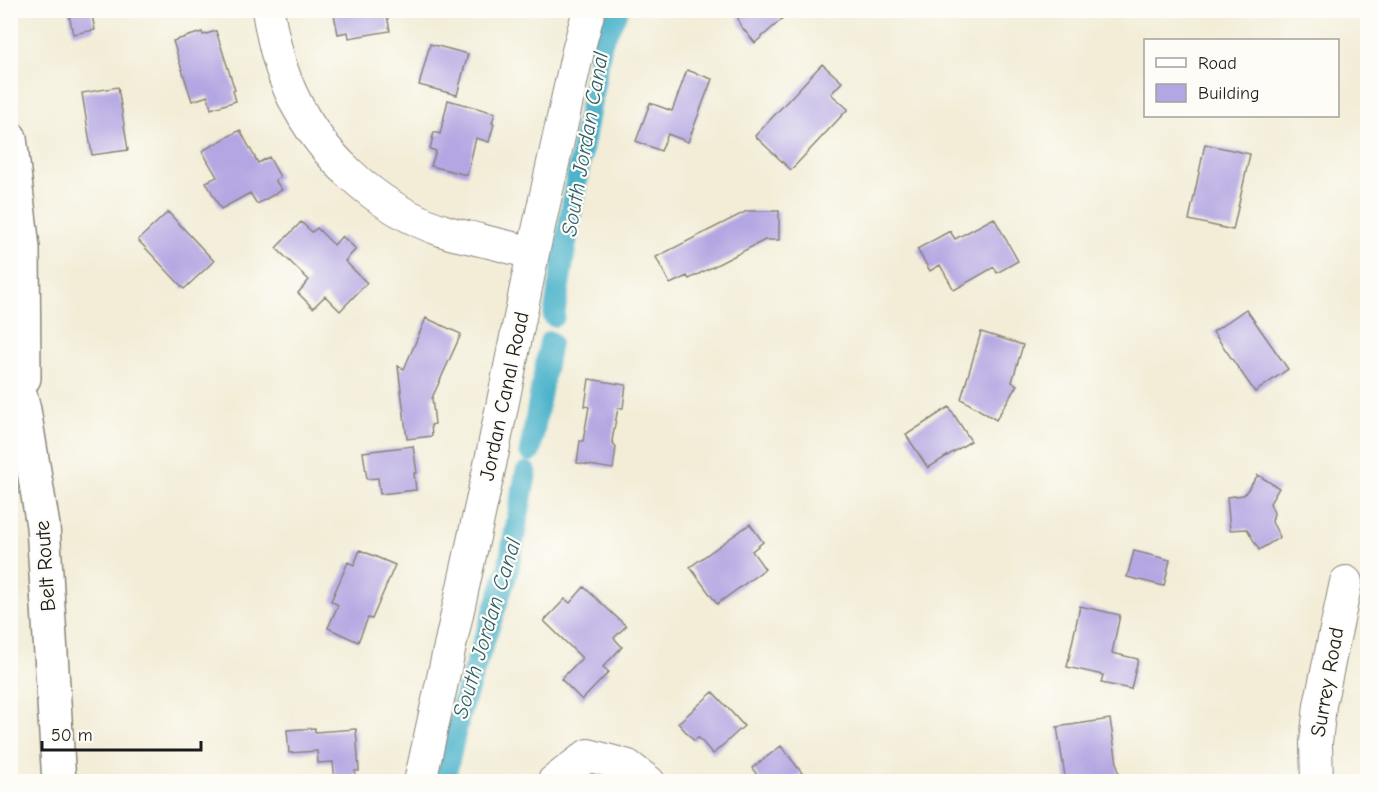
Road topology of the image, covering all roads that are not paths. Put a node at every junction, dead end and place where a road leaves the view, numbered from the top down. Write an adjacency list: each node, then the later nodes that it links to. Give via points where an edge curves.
1 (268, 10): 4 (street, via 287,83 320,141 342,166 365,187 416,219 445,231)
2 (588, 10): 4 (street, Jordan Canal Road)
3 (10, 138): 6 (highway, via 23,248)
4 (533, 253): 9 (street, Jordan Canal Road)
5 (10, 353): 6 (highway, Belt Route)
6 (24, 410): 8 (highway, Belt Route, via 43,526)
7 (1346, 582): 12 (street, Surrey Road, via 1320,705)
8 (59, 782)
9 (420, 782)
10 (553, 782): 11 (street, via 588,755 628,766)
11 (649, 782)
12 (1317, 782)

